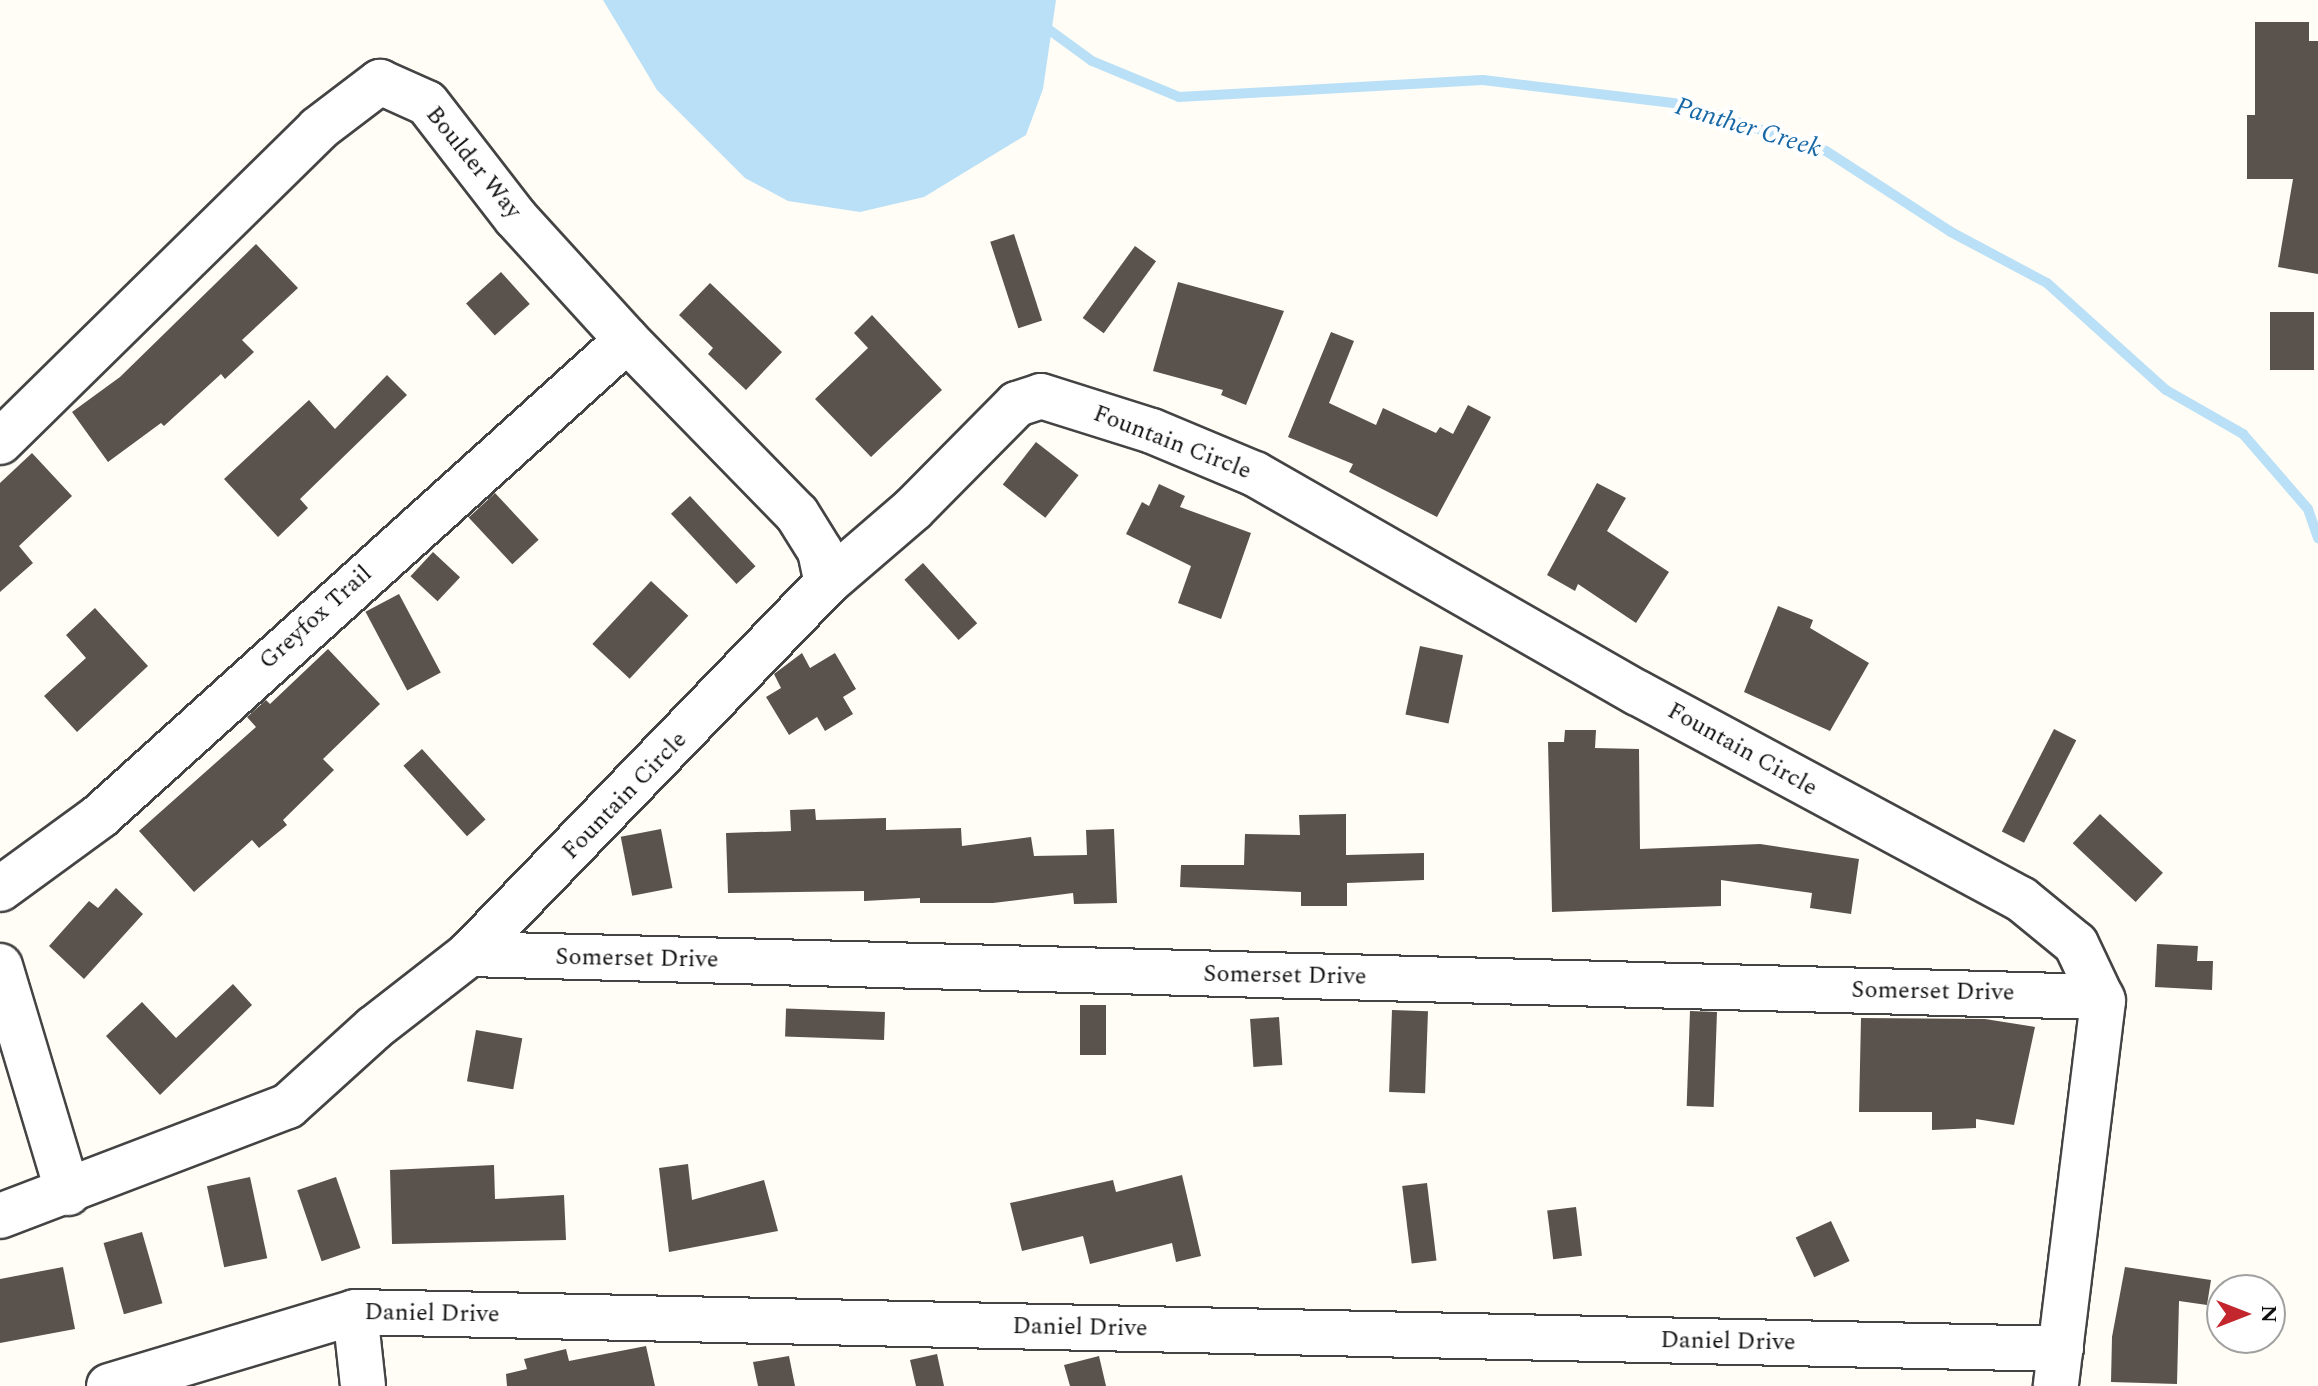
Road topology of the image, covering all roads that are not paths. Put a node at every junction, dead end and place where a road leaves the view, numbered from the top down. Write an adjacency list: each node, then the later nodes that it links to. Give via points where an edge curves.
1 (627, 340): 2 (street, Boulder Way, via 516,218 427,103 380,82 318,129); 3 (street, Boulder Way, via 797,514 820,551); 4 (street, Greyfox Trail, via 100,816)
2 (0, 442)
3 (827, 583): 5 (street, Fountain Circle); 7 (street, Fountain Circle, via 935,488 1017,404 1041,396 1152,431 1255,474 1652,700 2021,899 2076,944)
4 (0, 889)
5 (469, 954): 7 (street, Somerset Drive); 8 (street, Fountain Circle, via 374,1028 288,1106)
6 (0, 966): 8 (street)
7 (2101, 997): 11 (street)
8 (68, 1193): 9 (street, Fountain Circle)
9 (0, 1216)
10 (355, 1312): 11 (street, Daniel Drive); 12 (street, Daniel Drive); 13 (street)
11 (2059, 1368)
12 (109, 1386)
13 (363, 1386)

